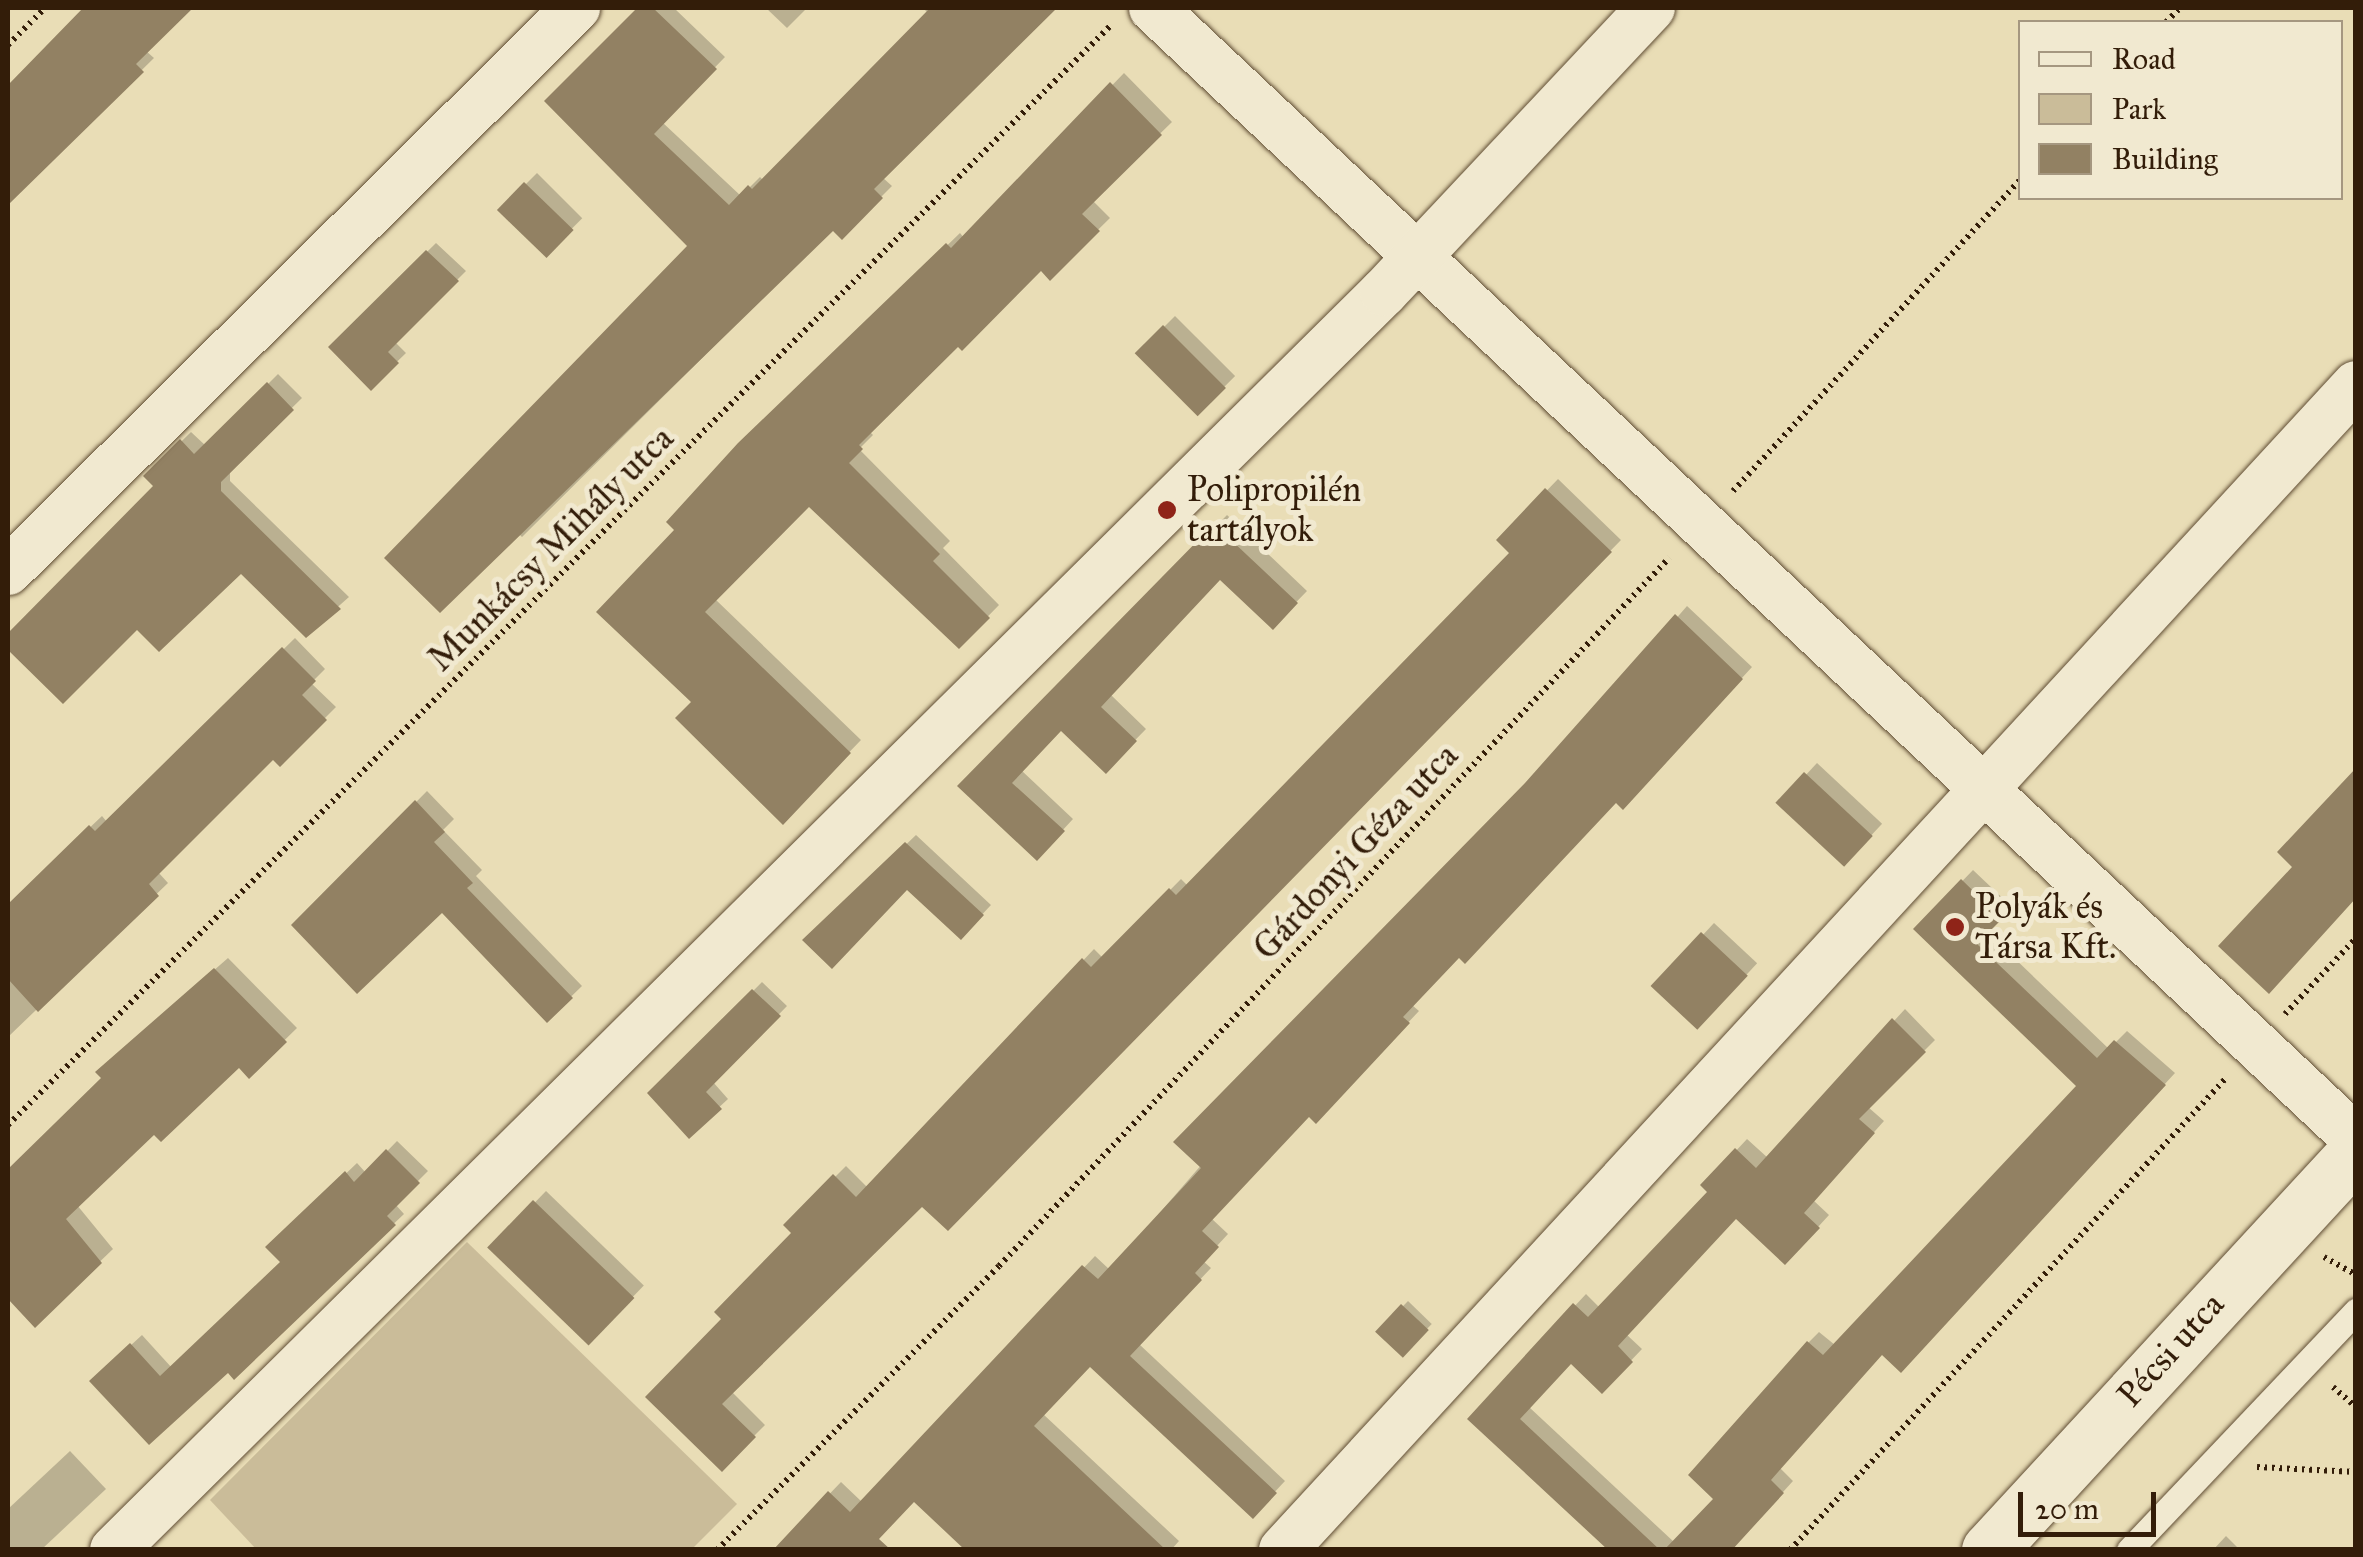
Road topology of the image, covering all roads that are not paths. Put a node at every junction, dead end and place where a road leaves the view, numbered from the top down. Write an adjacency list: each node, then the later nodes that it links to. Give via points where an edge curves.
1 (576, 8): 6 (street)
2 (1651, 8): 4 (street)
3 (1133, 14): 4 (street)
4 (1418, 258): 7 (street); 11 (street)
5 (2356, 385): 7 (street)
6 (8, 571)
7 (1981, 790): 8 (street); 12 (street)
8 (2356, 1139)
9 (2356, 1152): 13 (main road, Pécsi utca)
10 (2356, 1310): 14 (lane)
11 (114, 1550)
12 (1283, 1550)
13 (1989, 1550)
14 (2129, 1550)

